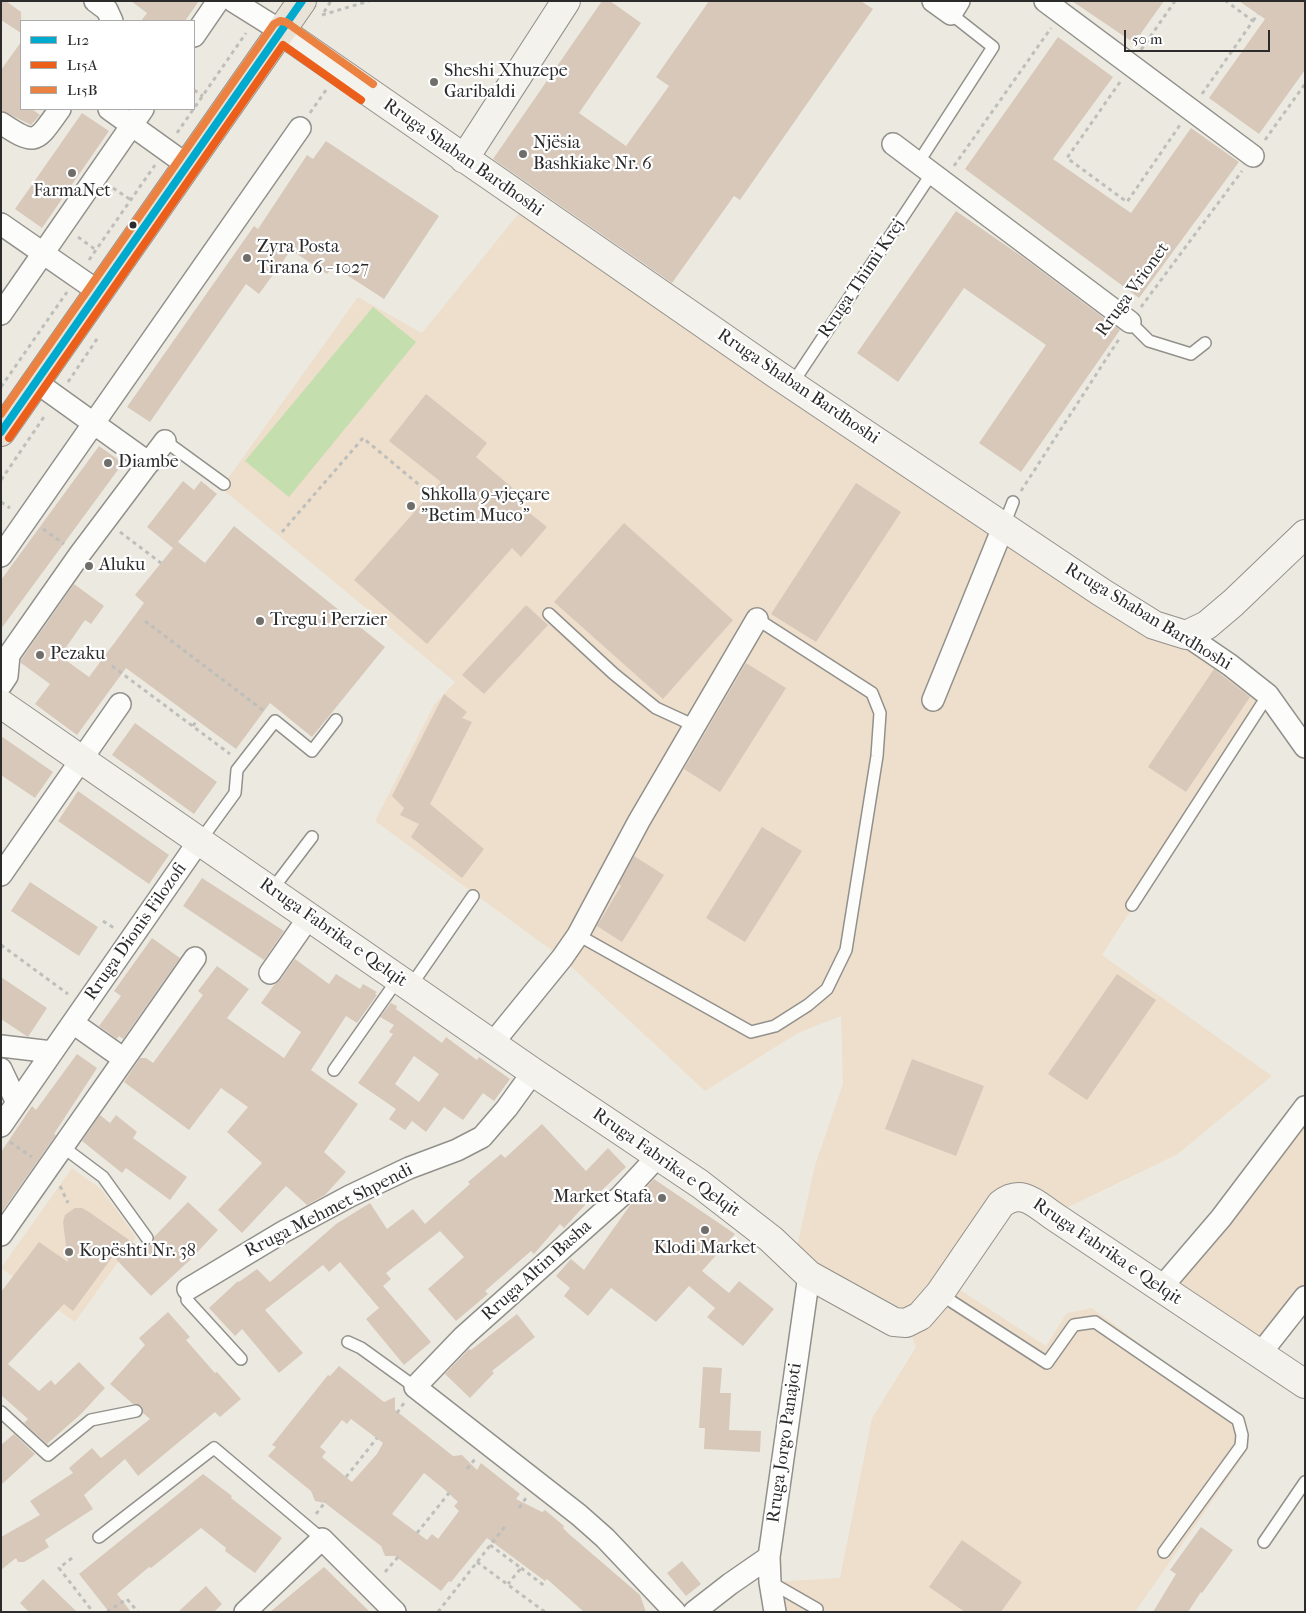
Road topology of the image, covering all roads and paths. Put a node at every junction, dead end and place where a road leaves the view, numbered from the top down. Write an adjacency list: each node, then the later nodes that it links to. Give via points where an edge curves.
1 (95, 1): 14 (street, via 107,10)
2 (218, 1): 18 (street)
3 (233, 1): 13 (street)
4 (369, 1): 10 (path)
5 (566, 1): 33 (street)
6 (933, 1): 11 (street)
7 (1046, 1): 20 (street)
8 (1175, 1): 20 (path)
9 (1226, 1): 15 (path)
10 (312, 8): 16 (main road)
11 (955, 8): 34 (lane, Rruga Thimi Krej, via 994,47)
12 (1258, 14): 15 (path)
13 (257, 16): 16 (street); 23 (path)
14 (112, 20)
15 (1253, 21): 26 (path)
16 (281, 31): 19 (street, Rruga Shaban Bardhoshi); 32 (main road)
17 (1048, 34): 34 (path)
18 (195, 35)
19 (339, 72): 29 (path); 33 (street, Rruga Shaban Bardhoshi)
20 (1126, 72): 26 (street); 26 (path, via 1066,158 1127,202)
21 (1305, 84): 31 (path, Rruga Vrionet)
22 (195, 91): 23 (path)
23 (203, 96): 32 (path)
24 (59, 110): 28 (street, via 43,133 33,138 22,137)
25 (113, 110): 27 (street)
26 (1187, 116): 31 (street)
27 (138, 117): 32 (street); 36 (street)
28 (1, 122)
29 (300, 128): 45 (street)
30 (893, 144): 34 (street)
31 (1253, 156): 39 (path, Rruga Vrionet)
32 (176, 158): 37 (main road); 37 (path)
33 (464, 159): 43 (street, Rruga Shaban Bardhoshi)
34 (931, 173): 39 (street); 43 (lane, Rruga Thimi Krej)
35 (1, 224): 36 (street)
36 (43, 253): 37 (street); 38 (street)
37 (88, 284): 41 (path); 42 (main road)
38 (1, 314)
39 (1130, 322): 40 (lane, via 1149,341 1191,354); 53 (path, Rruga Vrionet)
40 (1206, 343)
41 (3, 382): 44 (path)
42 (36, 382): 45 (street); 46 (main road)
43 (792, 384): 53 (street, Rruga Shaban Bardhoshi)
44 (1, 387)
45 (94, 425): 48 (street); 52 (street)
46 (1, 432)
47 (165, 441): 48 (street); 49 (lane)
48 (148, 463): 54 (street)
49 (224, 484)
50 (429, 493): 55 (path, via 363,438)
51 (1, 502): 52 (path)
52 (19, 514): 57 (path); 58 (street)
53 (1009, 514): 63 (street, Rruga Shaban Bardhoshi, via 1102,592 1154,625); 69 (street)
54 (105, 521): 57 (street); 59 (path)
55 (282, 532)
56 (1305, 534): 63 (street, via 1208,625)
57 (80, 554): 66 (street, via 9,655 7,676)
58 (1, 556)
59 (161, 563)
60 (549, 614): 75 (lane, via 656,708)
61 (757, 619): 75 (street); 87 (lane, via 872,693 880,713 878,756 846,950 827,989 776,1026 751,1032)
62 (145, 621): 72 (path)
63 (1186, 635): 68 (street, Rruga Shaban Bardhoshi)
64 (112, 666): 67 (path)
65 (143, 681): 67 (path)
66 (1, 685)
67 (139, 686): 76 (path)
68 (1268, 695): 77 (street, Rruga Shaban Bardhoshi); 85 (lane)
69 (933, 700)
70 (1, 704): 78 (street, Rruga Fabrika e Qelqit)
71 (120, 704): 78 (street)
72 (268, 714)
73 (197, 720): 76 (path)
74 (336, 720): 79 (lane, via 312,751 275,721)
75 (693, 725): 87 (street)
76 (193, 726): 79 (path)
77 (1305, 747)
78 (82, 760): 81 (street, Rruga Fabrika e Qelqit); 82 (street)
79 (243, 764): 81 (lane, via 238,770 235,792)
80 (312, 837): 83 (lane)
81 (199, 841): 83 (street, Rruga Fabrika e Qelqit); 92 (street, Rruga Dionis Filozofi)
82 (1, 875)
83 (271, 891): 86 (street, Rruga Fabrika e Qelqit)
84 (473, 896): 91 (lane)
85 (1132, 905)
86 (309, 917): 90 (street); 91 (street, Rruga Fabrika e Qelqit)
87 (578, 935): 94 (street)
88 (1, 944): 92 (path)
89 (195, 958): 97 (street)
90 (270, 973)
91 (404, 983): 94 (street, Rruga Fabrika e Qelqit); 99 (lane)
92 (85, 1006): 93 (street, Rruga Dionis Filozofi)
93 (73, 1023): 96 (street, Rruga Dionis Filozofi); 97 (street)
94 (492, 1044): 100 (street, Rruga Fabrika e Qelqit)
95 (1, 1046): 96 (street)
96 (52, 1052): 101 (street, Rruga Dionis Filozofi)
97 (124, 1059): 104 (street)
98 (1, 1069): 101 (street)
99 (334, 1070)
100 (533, 1072): 105 (street, Rruga Fabrika e Qelqit); 113 (street, Rruga Mehmet Shpendi, via 482,1137 350,1196)
101 (17, 1103): 103 (street, Rruga Dionis Filozofi)
102 (1305, 1107): 112 (street, via 1221,1218)
103 (5, 1134): 106 (path)
104 (63, 1147): 106 (street); 110 (lane, via 103,1177)
105 (659, 1155): 111 (street, Rruga Fabrika e Qelqit, via 746,1219); 120 (street, Rruga Altin Basha, via 621,1196 463,1337)
106 (48, 1168): 109 (street)
107 (60, 1186): 108 (path)
108 (68, 1203)
109 (1, 1235)
110 (147, 1238)
111 (809, 1275): 114 (street, Rruga Fabrika e Qelqit, via 894,1322 906,1323 920,1316); 137 (street, Rruga Jorgo Panajoti)
112 (1161, 1288): 114 (street, Rruga Fabrika e Qelqit, via 1021,1196 1001,1204); 117 (street, Rruga Fabrika e Qelqit)
113 (188, 1289): 118 (lane, Rruga Mehmet Shpendi, via 187,1300)
114 (940, 1293): 135 (lane, via 1047,1363 1074,1326 1095,1322 1238,1420 1242,1435 1240,1446)
115 (1305, 1297): 117 (street)
116 (348, 1342): 120 (lane)
117 (1260, 1354): 119 (street, Rruga Fabrika e Qelqit)
118 (241, 1359)
119 (1305, 1384)
120 (415, 1388): 153 (street, via 579,1515)
121 (136, 1411): 122 (lane, via 91,1420 48,1456)
122 (1, 1412)
123 (377, 1438): 124 (path)
124 (346, 1477)
125 (1305, 1482): 133 (lane)
126 (449, 1493): 130 (path)
127 (526, 1497): 128 (path)
128 (519, 1508)
129 (506, 1525): 134 (path)
130 (417, 1532)
131 (99, 1538): 132 (lane, via 214,1448)
132 (322, 1539): 149 (street); 150 (street)
133 (1264, 1542)
134 (490, 1545): 139 (path); 140 (path)
135 (1164, 1552)
136 (398, 1557): 141 (path)
137 (770, 1557): 142 (street, Rruga Jorgo Panajoti); 154 (street)
138 (72, 1558): 146 (path, via 59,1568)
139 (478, 1562): 143 (path); 151 (path)
140 (521, 1568): 143 (path); 144 (path)
141 (385, 1572)
142 (770, 1582): 145 (lane); 155 (street, Rruga Jorgo Panajoti)
143 (508, 1584): 152 (path)
144 (546, 1587)
145 (817, 1609)
146 (93, 1612)
147 (107, 1612): 148 (path, via 127,1599)
148 (138, 1612)
149 (245, 1612)
150 (395, 1612)
151 (438, 1612)
152 (545, 1612)
153 (675, 1612)
154 (694, 1612)
155 (775, 1612)

